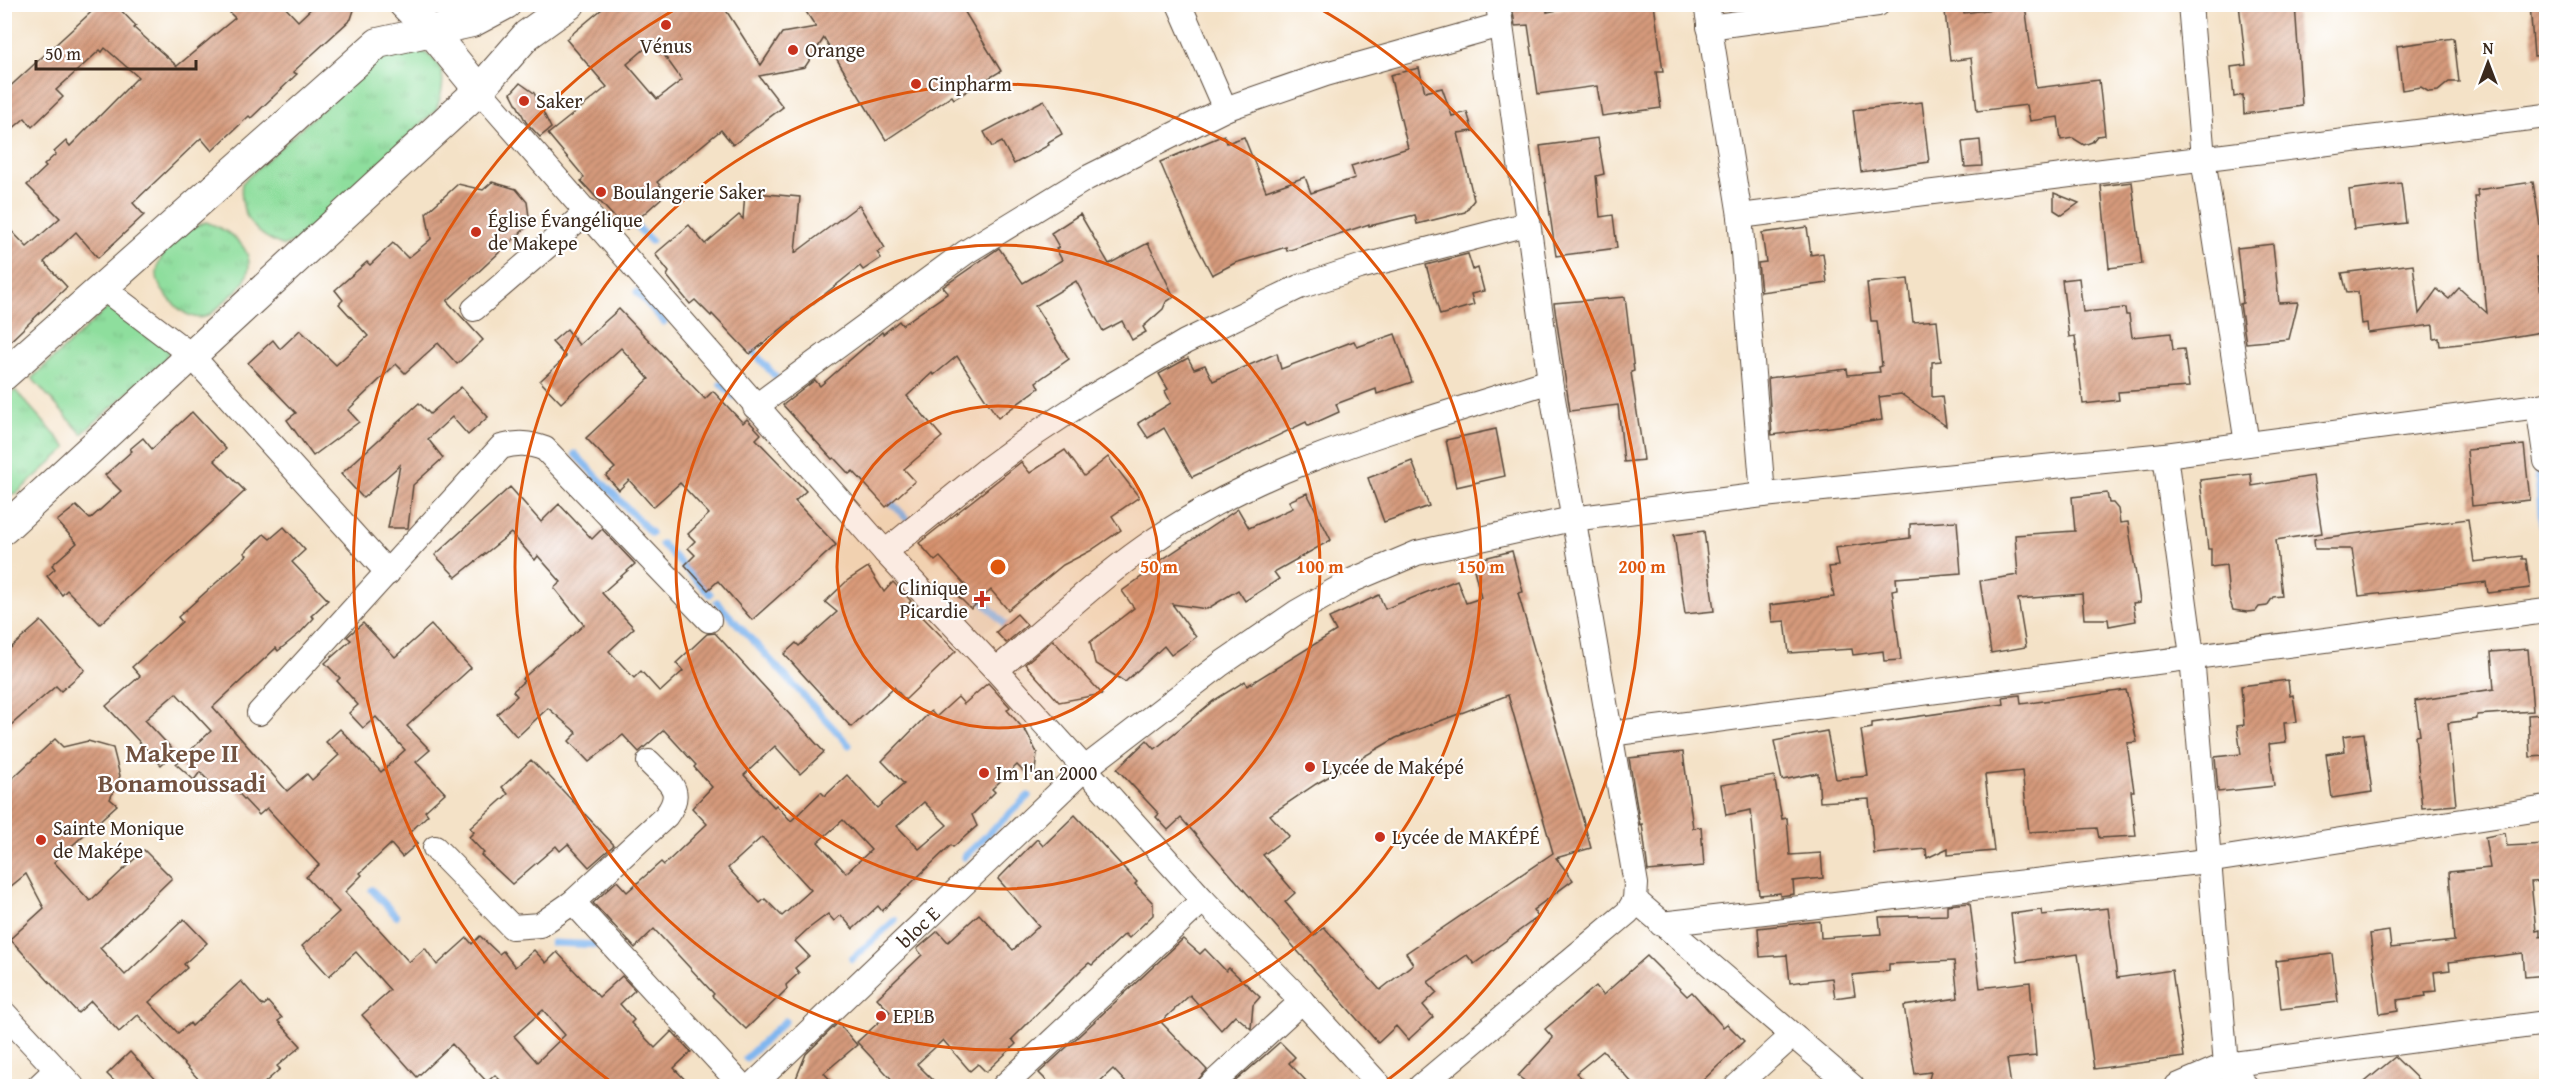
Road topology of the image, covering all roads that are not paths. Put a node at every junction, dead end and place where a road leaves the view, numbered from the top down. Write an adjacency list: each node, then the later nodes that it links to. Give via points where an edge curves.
1 (404, 4): 9 (main road)
2 (506, 4): 9 (main road, via 472,22)
3 (1179, 4): 11 (street)
4 (1878, 4): 8 (street)
5 (2190, 4): 13 (street)
6 (568, 7): 10 (main road, via 527,35)
7 (1499, 15): 11 (street); 16 (street)
8 (1708, 16): 15 (street)
9 (430, 30): 10 (main road); 17 (main road, via 378,43)
10 (479, 90): 14 (street); 19 (main road)
11 (1225, 109): 23 (street, via 1087,178 966,252)
12 (2547, 116): 13 (street)
13 (2203, 158): 15 (street); 24 (street)
14 (588, 212): 18 (street); 23 (street)
15 (1740, 216): 27 (street)
16 (1527, 224): 21 (street); 30 (street, via 1360,267 1299,287 1185,342 1035,434)
17 (104, 289): 19 (street); 20 (main road)
18 (474, 309)
19 (191, 355): 29 (main road); 31 (street)
20 (4, 375)
21 (1550, 381): 28 (street); 35 (street, via 1352,444 1276,474 1203,511 1143,548)
22 (2542, 406): 24 (street, bloc E); 26 (street)
23 (755, 407): 30 (street)
24 (2247, 444): 25 (street, bloc E)
25 (2165, 455): 27 (street, bloc E); 34 (street)
26 (2547, 461)
27 (1763, 495): 28 (street, bloc E)
28 (1572, 519): 37 (street); 39 (street, bloc E, via 1417,553 1353,580 1297,612 1221,664)
29 (4, 529)
30 (885, 552): 35 (street)
31 (388, 573): 33 (street, via 501,447 529,444 545,449); 36 (street)
32 (2547, 610): 34 (street)
33 (709, 620)
34 (2192, 656): 37 (street); 42 (street)
35 (996, 670): 39 (street)
36 (259, 713)
37 (1610, 734): 44 (street, via 1636,884)
38 (649, 762): 45 (street, via 673,787 676,802)
39 (1084, 769): 43 (street); 55 (street, bloc E)
40 (2547, 808): 42 (street)
41 (435, 848): 45 (street, via 512,927 540,925)
42 (2207, 861): 46 (street); 51 (street)
43 (1203, 900): 47 (street); 56 (street)
44 (1635, 900): 46 (street); 59 (street, via 1628,912)
45 (573, 903): 54 (street)
46 (1661, 924): 50 (street)
47 (1302, 1001): 57 (street); 58 (street)
48 (4, 1013): 52 (street)
49 (2547, 1023): 51 (street)
50 (1792, 1036): 60 (street); 61 (street)
51 (2226, 1065): 62 (street); 63 (street)
52 (64, 1078): 53 (street)
53 (39, 1086)
54 (742, 1086)
55 (752, 1086)
56 (1004, 1086)
57 (1210, 1086)
58 (1380, 1086)
59 (1420, 1086)
60 (1737, 1086)
61 (1852, 1086)
62 (2177, 1086)
63 (2246, 1086)

